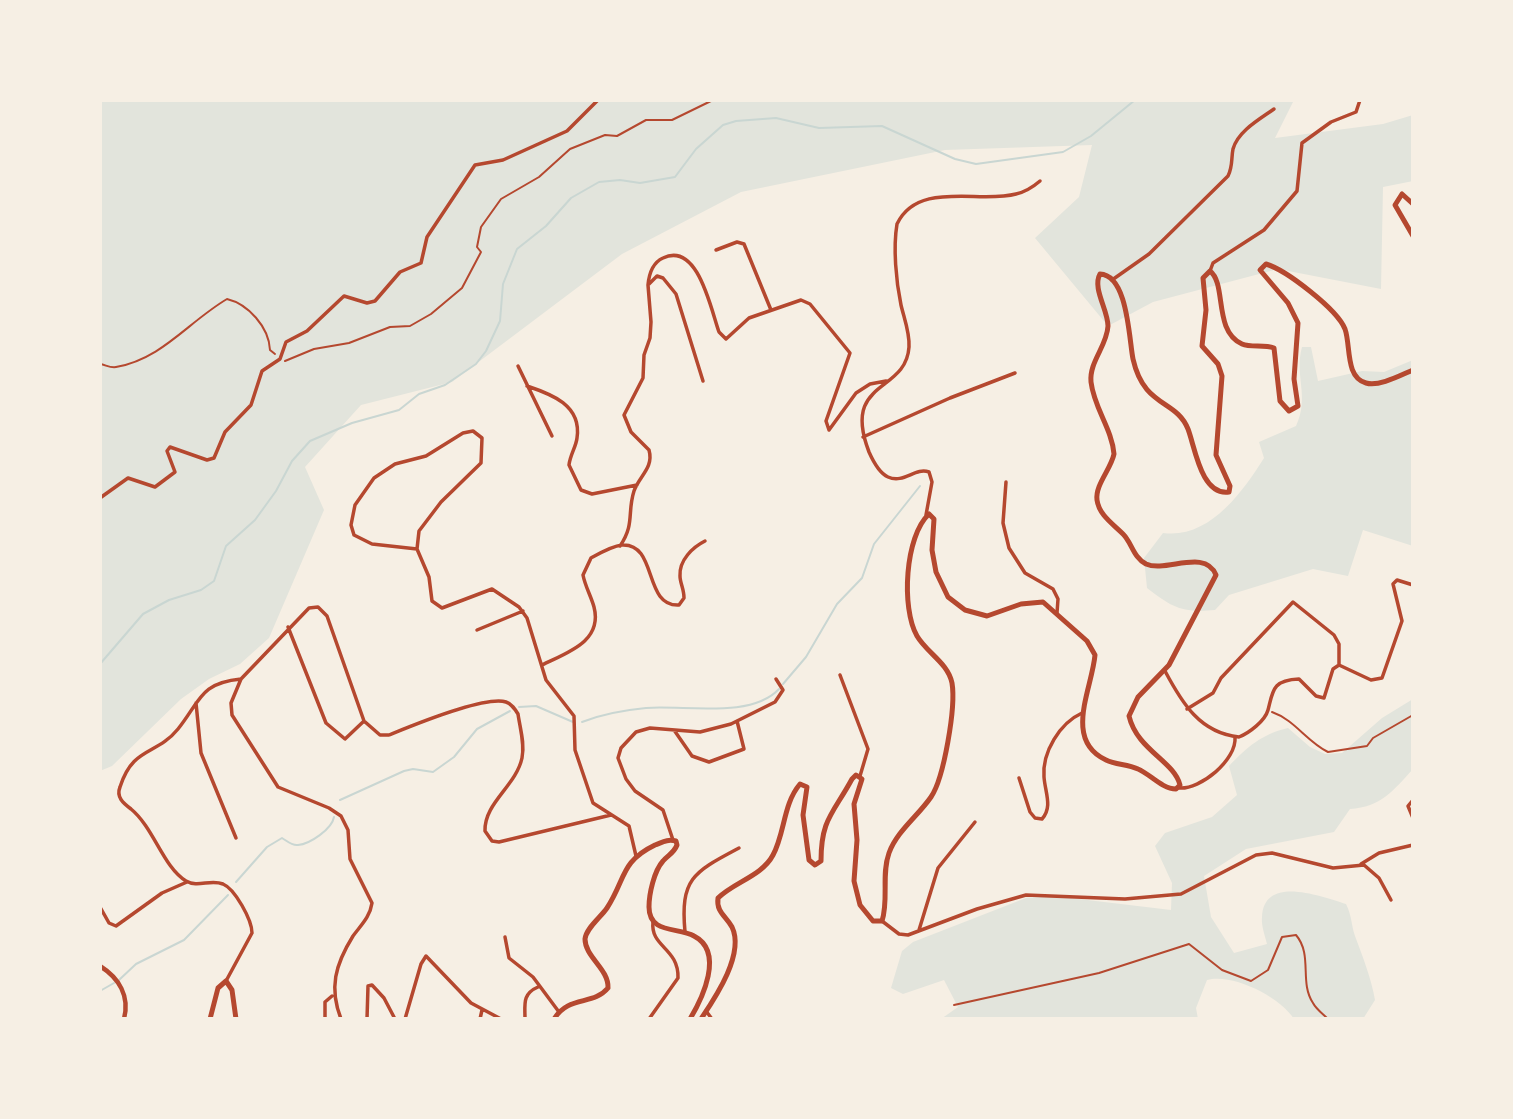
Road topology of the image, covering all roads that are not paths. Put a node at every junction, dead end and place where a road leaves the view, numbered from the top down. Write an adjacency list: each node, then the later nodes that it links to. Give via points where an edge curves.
1 (598, 100): 22 (street, via 567,131 503,160 475,165 427,237 421,263 400,272 375,301 344,296 307,331 286,342 280,359 262,371 251,405 225,432 214,458 207,460 170,447 167,451 175,472 155,487 128,478)
2 (1360, 100): 8 (street, via 1356,112 1331,122 1302,143 1297,191 1264,230 1213,263)
3 (1275, 109): 9 (street, via 1236,142 1228,176 1149,254)
4 (1041, 181): 16 (street, via 1014,195 936,198 902,215 896,229 899,288 909,347 906,359)
5 (1413, 204): 6 (main road, via 1404,195 1396,200)
6 (1413, 236)
7 (716, 250): 11 (street, via 744,244)
8 (1210, 271): 9 (main road, via 1203,278 1206,310 1201,340 1222,376 1215,446 1217,463 1230,483 1226,493 1216,489 1202,472 1183,420 1153,398 1140,381 1125,305); 13 (main road, via 1217,278 1218,299 1231,335 1247,346 1274,348 1280,401 1289,411 1298,405 1294,379 1299,330 1288,303 1263,276 1266,264 1306,288 1339,320 1352,368 1360,380 1371,384)
9 (1112, 280): 34 (main road, via 1102,273 1097,280 1108,325 1091,379 1113,459 1096,497 1103,515 1144,563 1202,563 1211,566 1216,575)
10 (648, 285): 11 (street, via 658,261 684,257 699,274 719,332 726,339 749,318); 15 (street, via 660,276 676,294); 21 (street, via 651,322 643,379 624,415 631,432 649,450 650,464)
11 (771, 310): 16 (street, via 805,301 849,349 850,359 826,421 829,429 856,392)
12 (518, 366): 17 (street)
13 (1413, 370)
14 (1015, 373): 19 (street)
15 (703, 381)
16 (888, 381): 19 (street, via 861,411)
17 (527, 386): 18 (street); 21 (street, via 558,397 568,407 578,437 570,471 581,490 592,494)
18 (552, 436)
19 (863, 438): 23 (street, via 871,458 888,477 901,479 919,470 929,472 932,482)
20 (1006, 482): 29 (street, via 1003,523 1009,548 1025,573 1054,589)
21 (637, 485): 25 (street, via 631,525)
22 (100, 498)
23 (926, 515): 29 (main road, via 934,519 932,550 937,580 948,597 987,616 1037,601); 61 (main road, via 909,553 911,616 918,637 952,685 948,733 937,788 890,850)
24 (705, 541): 25 (street, via 683,562 684,598 674,606 657,595 642,556)
25 (620, 545): 32 (street, via 591,558 584,569 595,617 590,636)
26 (417, 548): 26 (street, via 372,544 354,535 352,516 360,495 395,464 426,456 463,433 473,432 482,438 481,463 427,518); 28 (street, via 429,577 432,601 438,607 492,589)
27 (1413, 585): 33 (street, via 1397,580 1393,584 1402,621 1382,678 1371,680)
28 (523, 611): 31 (street); 32 (street)
29 (1057, 613): 40 (main road, via 1095,655)
30 (288, 627): 36 (street); 41 (street, via 329,728 345,739); 41 (street, via 309,608 323,611)
31 (477, 630)
32 (542, 665): 49 (street, via 550,688 574,716 575,750 593,803)
33 (1339, 665): 39 (street, via 1334,635 1296,602 1289,604 1221,678 1213,693); 44 (street, via 1333,669 1324,698 1316,696 1304,681 1290,680 1272,691 1268,711 1245,734)
34 (1165, 671): 39 (street); 47 (main road, via 1138,697 1129,716 1138,737 1177,777)
35 (840, 675): 45 (street, via 868,749)
36 (242, 679): 38 (street, via 214,684); 69 (street, via 231,703 235,721 278,788 341,816 348,830 350,859 370,895 371,911 346,949)
37 (776, 679): 42 (street, via 781,683 781,696)
38 (196, 701): 52 (street, via 201,753); 58 (street, via 173,734 131,762 119,789 122,802 146,823 176,872)
39 (1187, 709): 44 (street, via 1214,730)
40 (1082, 713): 46 (street, via 1064,726 1047,753 1048,807 1041,819 1030,813); 47 (main road, via 1082,732 1095,754 1140,770 1169,789)
41 (364, 721): 49 (street, via 380,735 389,735 447,713 504,701 518,713 522,756 514,778 487,815 484,828 488,838 499,842)
42 (737, 721): 43 (street, via 708,731); 43 (street, via 744,749 709,762 695,759)
43 (674, 730): 53 (street, via 650,728 636,733 618,754 631,787 663,810)
44 (1235, 737): 47 (street, via 1231,754 1209,778 1191,789)
45 (860, 776): 61 (main road, via 854,811 855,889 865,914 873,922); 71 (main road, via 852,779 823,828 819,864 809,860 803,815 808,791 803,784 789,805 772,857 718,898 718,909 732,927 735,940 725,977)
46 (1019, 778)
47 (1179, 788)
48 (1413, 800): 50 (street, via 1408,806)
49 (611, 815): 56 (street, via 629,827)
50 (1413, 818)
51 (975, 822): 63 (street, via 938,868)
52 (236, 838)
53 (673, 840): 56 (main road); 62 (main road, via 675,850 663,860 655,878 649,906)
54 (1413, 845): 57 (street, via 1379,853)
55 (739, 848): 64 (street, via 697,870 691,879 682,907)
56 (636, 856): 72 (main road, via 585,938 608,988)
57 (1361, 864): 59 (street, via 1379,878); 63 (street, via 1334,868 1272,853 1256,855 1181,894 1125,900 1026,895)
58 (188, 882): 60 (street, via 162,892 116,926); 67 (street, via 228,887 251,925 250,937)
59 (1391, 901)
60 (100, 907)
61 (882, 921): 63 (street, via 899,934)
62 (653, 922): 64 (main road); 85 (street, via 653,936 671,952 678,971 677,984)
63 (917, 932)
64 (685, 933): 86 (main road, via 703,944 707,956 708,980)
65 (505, 937): 68 (street, via 509,958)
66 (100, 966): 73 (street, via 123,992 127,1004)
67 (226, 981): 74 (main road, via 218,988); 75 (main road, via 232,990)
68 (538, 987): 72 (street); 83 (street, via 526,998)
69 (332, 996): 76 (street, via 325,1002); 77 (street)
70 (482, 1010): 80 (street, via 426,956); 81 (street); 82 (street)
71 (706, 1011): 87 (main road); 88 (street)
72 (559, 1012): 84 (main road)
73 (124, 1019)
74 (210, 1019)
75 (236, 1019)
76 (325, 1019)
77 (341, 1019)
78 (367, 1019): 79 (street, via 368,986 372,985)
79 (395, 1019)
80 (405, 1019)
81 (480, 1019)
82 (501, 1019)
83 (525, 1019)
84 (554, 1019)
85 (649, 1019)
86 (690, 1019)
87 (701, 1019)
88 (712, 1019)

